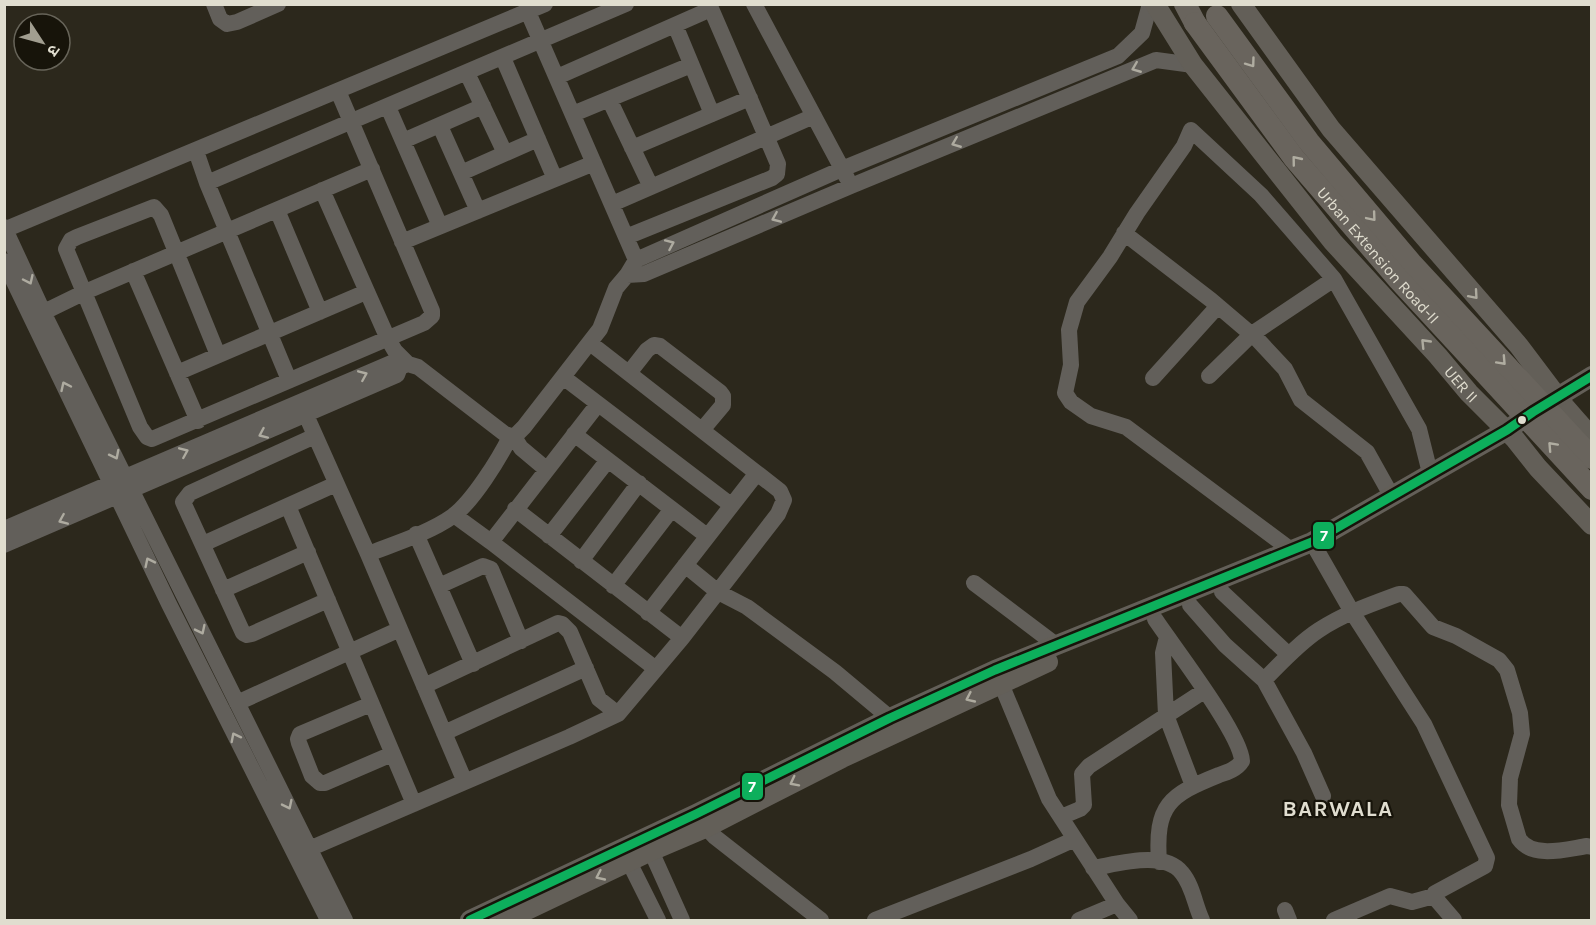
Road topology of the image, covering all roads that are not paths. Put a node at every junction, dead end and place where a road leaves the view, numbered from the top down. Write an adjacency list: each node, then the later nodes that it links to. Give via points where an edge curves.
1 (214, 4): 2 (street, via 220,19 227,24)
2 (278, 4)
3 (545, 4): 10 (street)
4 (626, 4): 13 (street)
5 (754, 4): 26 (street)
6 (1150, 4): 37 (street, via 1142,33 1118,56)
7 (1155, 4): 16 (main road, UER II)
8 (1241, 4): 78 (main road, one-way to 78, via 1331,129 1519,346)
9 (710, 7): 12 (street); 20 (street)
10 (528, 12): 13 (street); 19 (street)
11 (1202, 12): 88 (highway, Urban Extension Road-II, one-way to 88, bridge, via 1404,255); 96 (highway, Urban Extension Road-II, one-way to 11, bridge, via 1399,280 1294,158)
12 (675, 25): 15 (street); 18 (street)
13 (541, 41): 14 (street); 18 (street)
14 (503, 58): 17 (street); 30 (street)
15 (691, 64): 21 (street); 25 (street)
16 (1193, 64): 41 (street, one-way to 41, via 1156,60); 84 (main road, UER II, one-way to 16, via 1333,243)
17 (467, 73): 22 (street); 23 (street)
18 (557, 77): 24 (street)
19 (338, 91): 27 (street); 33 (street)
20 (750, 98): 25 (street); 29 (street)
21 (609, 99): 24 (street); 32 (street)
22 (483, 106): 28 (street); 34 (street)
23 (388, 107): 27 (street); 31 (street)
24 (573, 114): 35 (street)
25 (712, 114): 32 (street)
26 (814, 116): 29 (street); 37 (street)
27 (353, 122): 36 (street); 40 (street)
28 (440, 126): 31 (street); 38 (street)
29 (767, 135): 42 (street); 51 (street, via 778,164 777,174 772,178)
30 (538, 139): 34 (street); 39 (street)
31 (403, 141): 47 (street)
32 (632, 148): 42 (street)
33 (196, 151): 40 (street); 48 (street)
34 (506, 153): 38 (street)
35 (594, 164): 39 (street); 44 (street)
36 (372, 169): 43 (street); 52 (street)
37 (842, 169): 41 (street); 54 (street, one-way to 37)
38 (461, 173): 46 (street)
39 (555, 179): 46 (street)
40 (207, 183): 49 (street)
41 (851, 186): 57 (street, one-way to 57, via 644,274)
42 (651, 187): 44 (street)
43 (322, 190): 45 (street); 60 (street)
44 (612, 204): 51 (street)
45 (277, 210): 49 (street); 63 (street)
46 (478, 211): 47 (street)
47 (440, 226): 52 (street)
48 (5, 229): 62 (street, one-way to 62)
49 (227, 231): 53 (street); 64 (street)
50 (1124, 233): 58 (street, via 1191,130 1261,195); 61 (street); 112 (street, via 1074,309 1069,330 1071,365 1065,387 1067,398 1097,419 1126,427)
51 (626, 237): 54 (street)
52 (402, 242): 66 (street, via 432,316)
53 (177, 252): 56 (street); 59 (street, via 154,207 77,237 66,249); 68 (street)
54 (636, 260): 57 (street)
55 (4, 261): 95 (street, one-way to 55)
56 (134, 271): 59 (street); 70 (street)
57 (627, 275): 67 (street, via 616,288 605,320)
58 (1334, 279): 65 (street); 92 (street, via 1419,429)
59 (85, 292): 62 (street); 81 (street, via 147,437 158,438)
60 (366, 292): 63 (street); 66 (street)
61 (1218, 306): 65 (street); 75 (street)
62 (44, 312): 95 (street, one-way to 95)
63 (320, 312): 64 (street)
64 (270, 333): 68 (street); 76 (street)
65 (1252, 334): 72 (street); 97 (street, via 1285,369 1301,400 1367,452)
66 (388, 339): 69 (street); 76 (street)
67 (590, 343): 71 (street); 74 (street)
68 (218, 355): 70 (street)
69 (404, 365): 80 (street, via 397,375); 86 (street, via 418,367); 95 (street, one-way to 69, via 392,363)
70 (177, 373): 81 (street)
71 (629, 373): 82 (street); 82 (street, via 654,345 669,352 723,396 723,405)
72 (1209, 376)
73 (1592, 376): 78 (main road)
74 (563, 377): 79 (street); 86 (street)
75 (1153, 378)
76 (289, 380): 81 (street)
77 (1592, 392): 78 (main road)
78 (1561, 402): 84 (main road); 87 (main road)
79 (598, 404): 83 (street); 98 (street)
80 (306, 415): 85 (street); 95 (street, one-way to 95)
81 (198, 420)
82 (702, 430): 91 (street)
83 (574, 434): 89 (street); 90 (street)
84 (1511, 435): 92 (main road); 103 (main road, UER II); 111 (main road)
85 (315, 436): 93 (street); 109 (street, via 190,493 183,502)
86 (512, 437): 90 (street); 102 (street, via 494,467)
87 (1592, 438)
88 (1592, 458)
89 (608, 460): 94 (street); 106 (street)
90 (546, 469): 100 (street)
91 (757, 473): 98 (street); 121 (street, via 783,496 781,509)
92 (1430, 473): 97 (main road)
93 (336, 483): 99 (street); 114 (street)
94 (639, 483): 101 (street); 115 (street)
95 (122, 487): 104 (street); 110 (street, one-way to 110); 142 (street, one-way to 142); 164 (street, one-way to 95)
96 (1592, 489)
97 (1391, 495): 111 (main road)
98 (731, 505): 107 (street)
99 (288, 506): 109 (street); 113 (street)
100 (515, 509): 106 (street); 108 (street)
101 (672, 509): 107 (street); 119 (street)
102 (454, 515): 105 (street); 108 (street)
103 (1592, 525)
104 (4, 529)
105 (416, 534): 114 (street); 118 (street)
106 (549, 536): 115 (street)
107 (707, 536): 116 (street)
108 (491, 542): 137 (street)
109 (203, 544): 120 (street)
110 (4, 546)
111 (1315, 546): 112 (main road); 122 (main road); 125 (street)
112 (1291, 550): 132 (main road)
113 (308, 552): 120 (street); 123 (street)
114 (368, 554): 128 (street)
115 (581, 561): 119 (street)
116 (685, 565): 121 (street); 126 (street)
117 (974, 583): 132 (street)
118 (439, 586): 131 (street, via 483,566 491,568); 135 (street)
119 (613, 586): 126 (street)
120 (224, 590): 123 (street, via 239,629 247,635)
121 (718, 592): 130 (street); 146 (street, via 747,607)
122 (1222, 592): 124 (main road); 134 (street)
123 (328, 600): 133 (street)
124 (1190, 605): 127 (main road); 139 (street, via 1225,645)
125 (1352, 612): 134 (street, via 1319,630); 156 (street, via 1404,594 1432,627 1504,664 1520,713 1522,734 1510,778 1509,805 1519,839 1527,847 1543,851); 162 (street, via 1424,724 1487,858 1485,866 1438,890)
126 (648, 613): 130 (street)
127 (1155, 619): 129 (street); 138 (main road)
128 (400, 629): 133 (street); 140 (street)
129 (1167, 637): 141 (street); 145 (street, via 1163,653)
130 (682, 638): 137 (street)
131 (521, 641): 135 (street); 136 (street, via 562,624 570,632)
132 (1056, 645): 138 (main road)
133 (351, 653): 142 (street); 143 (street)
134 (1289, 655): 139 (street)
135 (473, 664): 140 (street)
136 (586, 668): 144 (street, via 599,699); 147 (street)
137 (656, 669): 144 (street)
138 (998, 677): 146 (main road); 153 (street, via 1049,799); 154 (main road, one-way to 154, via 842,758)
139 (1264, 680): 151 (street)
140 (424, 686): 147 (street)
141 (1204, 691): 145 (street); 150 (street, via 1230,729 1242,761 1233,770)
142 (237, 703): 157 (street, one-way to 157)
143 (371, 705): 148 (street); 148 (street, via 300,734 299,743 312,776 325,783)
144 (618, 714): 149 (street)
145 (1166, 715): 150 (street); 153 (street, via 1084,770 1084,805)
146 (890, 718): 154 (main road)
147 (444, 733): 149 (street)
148 (392, 754): 152 (street)
149 (465, 782): 152 (street)
150 (1193, 786): 160 (street, via 1166,808 1158,831)
151 (1323, 796)
152 (414, 804): 157 (street)
153 (1061, 817): 155 (street)
154 (700, 821): 158 (main road); 166 (main road); 170 (street)
155 (1075, 839): 161 (street); 171 (street)
156 (1592, 847)
157 (309, 849): 165 (street)
158 (651, 851): 159 (main road); 169 (street)
159 (629, 862): 167 (main road, one-way to 167); 168 (street)
160 (1160, 862): 161 (street, via 1142,860); 174 (street, via 1183,874)
161 (1094, 868): 163 (street)
162 (1434, 896): 175 (street, via 1412,902 1390,896); 176 (street)
163 (1117, 904): 172 (street); 173 (street)
164 (328, 921)
165 (345, 921)
166 (470, 921)
167 (507, 921)
168 (658, 921)
169 (682, 921)
170 (821, 921)
171 (875, 921)
172 (1079, 921)
173 (1130, 921)
174 (1202, 921)
175 (1334, 921)
176 (1454, 921)

